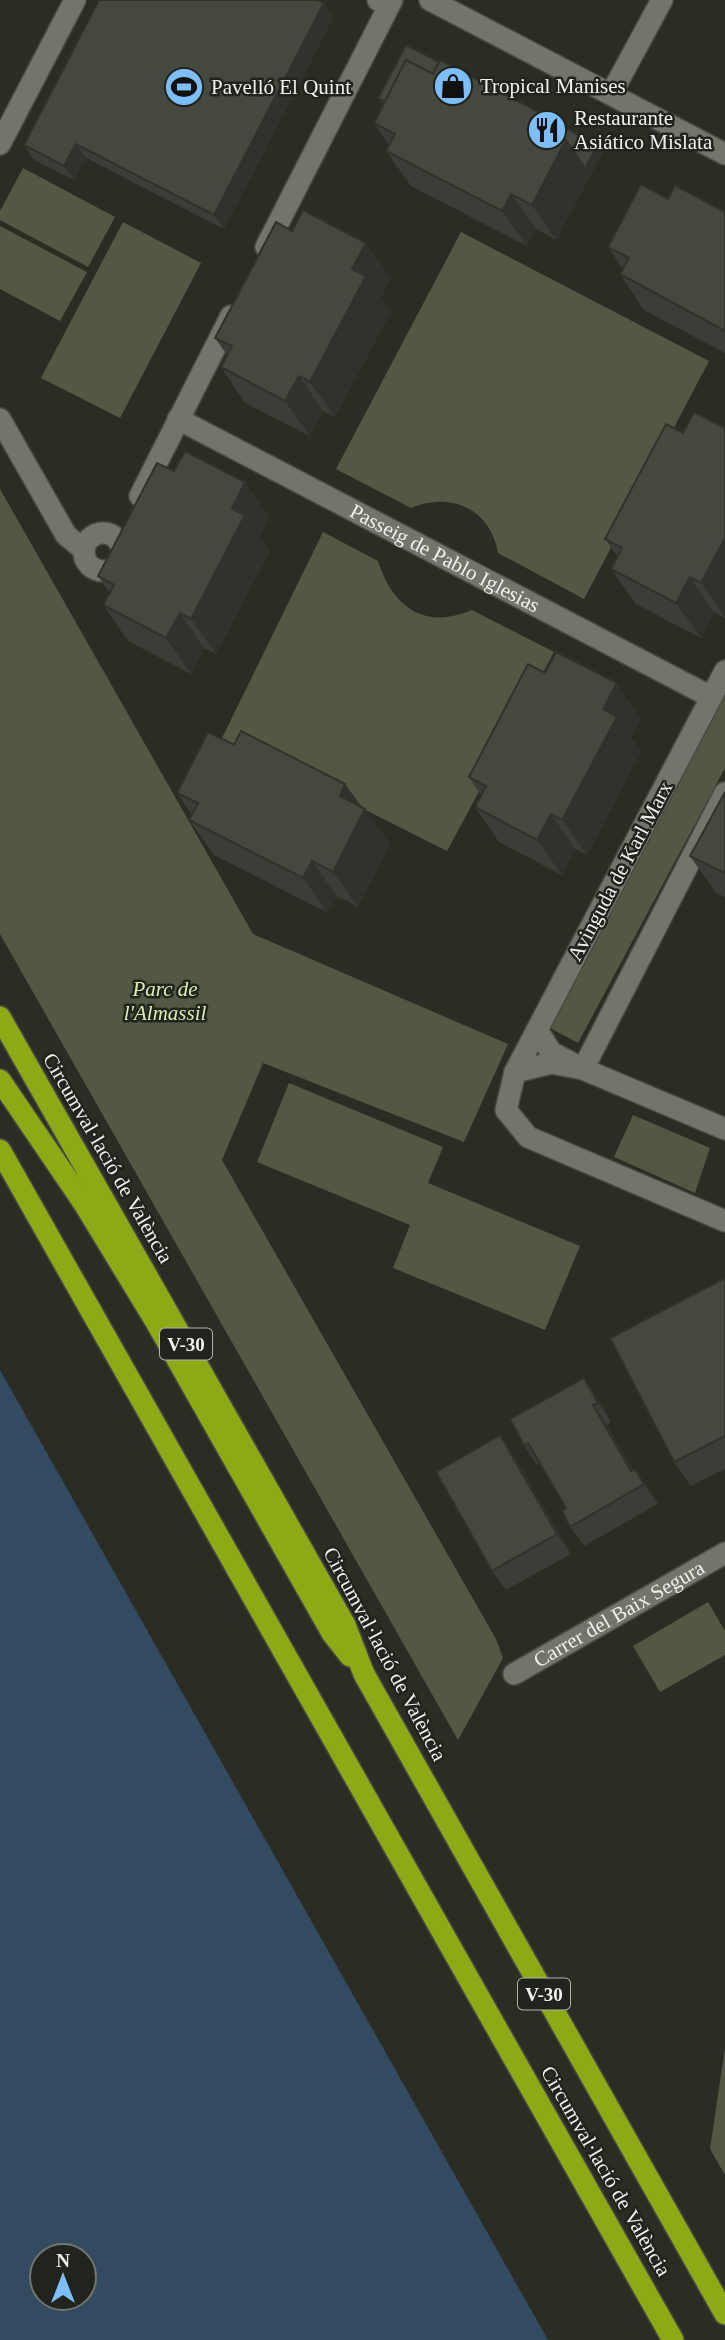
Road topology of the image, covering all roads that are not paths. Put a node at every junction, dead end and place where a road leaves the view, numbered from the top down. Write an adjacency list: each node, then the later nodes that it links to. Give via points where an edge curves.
1 (75, 0): 8 (street)
2 (378, 0): 3 (street)
3 (386, 0)
4 (392, 0): 10 (street)
5 (430, 0): 7 (street)
6 (662, 0): 7 (street)
7 (611, 94): 9 (street)
8 (0, 144)
9 (725, 154)
10 (260, 260)
11 (241, 296): 13 (street)
12 (0, 419): 15 (street, via 66,535)
13 (178, 419): 14 (street); 17 (street, Passeig de Pablo Iglesias)
14 (118, 539): 15 (street, via 107,533 94,534); 15 (street, via 122,557 108,571 91,567)
15 (84, 550)
16 (725, 671): 17 (street, Avinguda de Karl Marx)
17 (711, 698): 20 (street, Avinguda de Karl Marx)
18 (725, 793): 21 (street)
19 (0, 1017): 28 (highway, Circumval·lació de València / V-30, via 345,1625)
20 (537, 1030): 21 (street, via 551,1052); 22 (street, Avinguda de Karl Marx)
21 (583, 1069): 22 (street, via 551,1063); 24 (street)
22 (515, 1072): 26 (street, Avinguda de Karl Marx, via 506,1110 528,1137)
23 (0, 1080): 28 (highway, via 83,1202 332,1633)
24 (725, 1129)
25 (0, 1150): 31 (highway, Circumval·lació de València / V-30)
26 (725, 1221)
27 (725, 1553): 29 (street, Carrer del Baix Segura)
28 (364, 1674): 30 (highway, Circumval·lació de València / V-30)
29 (514, 1674)
30 (725, 2314)
31 (673, 2340)

